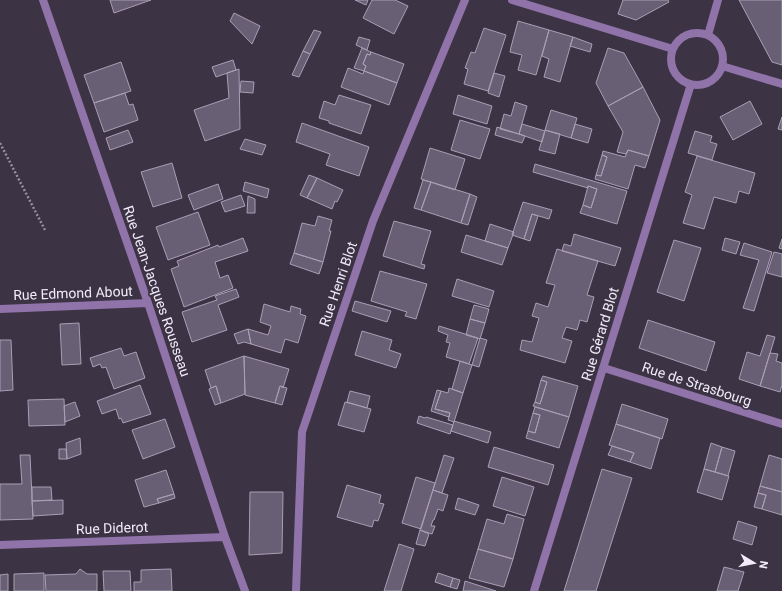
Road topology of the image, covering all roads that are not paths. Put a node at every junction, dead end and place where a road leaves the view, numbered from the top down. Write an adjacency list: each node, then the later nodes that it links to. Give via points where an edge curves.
1 (43, 0): 10 (street, Rue Jean-Jacques Rousseau)
2 (465, 0): 17 (street, Rue Henri Blot, via 373,221 302,432)
3 (512, 0): 6 (street)
4 (718, 0): 5 (street)
5 (708, 35): 6 (street, via 700,33 683,37); 7 (street, via 722,51)
6 (673, 49): 8 (street, via 672,67 683,80)
7 (722, 66): 8 (street, via 716,76 706,83); 9 (street)
8 (691, 84): 12 (street, Rue Gérard Blot)
9 (782, 84)
10 (148, 303): 11 (street, Rue Edmond About); 14 (street, Rue Jean-Jacques Rousseau)
11 (0, 309)
12 (604, 368): 13 (street, Rue de Strasbourg); 18 (street, Rue Gérard Blot)
13 (782, 424)
14 (225, 537): 15 (street, Rue Diderot); 16 (street, Rue Jean-Jacques Rousseau)
15 (0, 545)
16 (245, 591)
17 (296, 591)
18 (534, 591)

